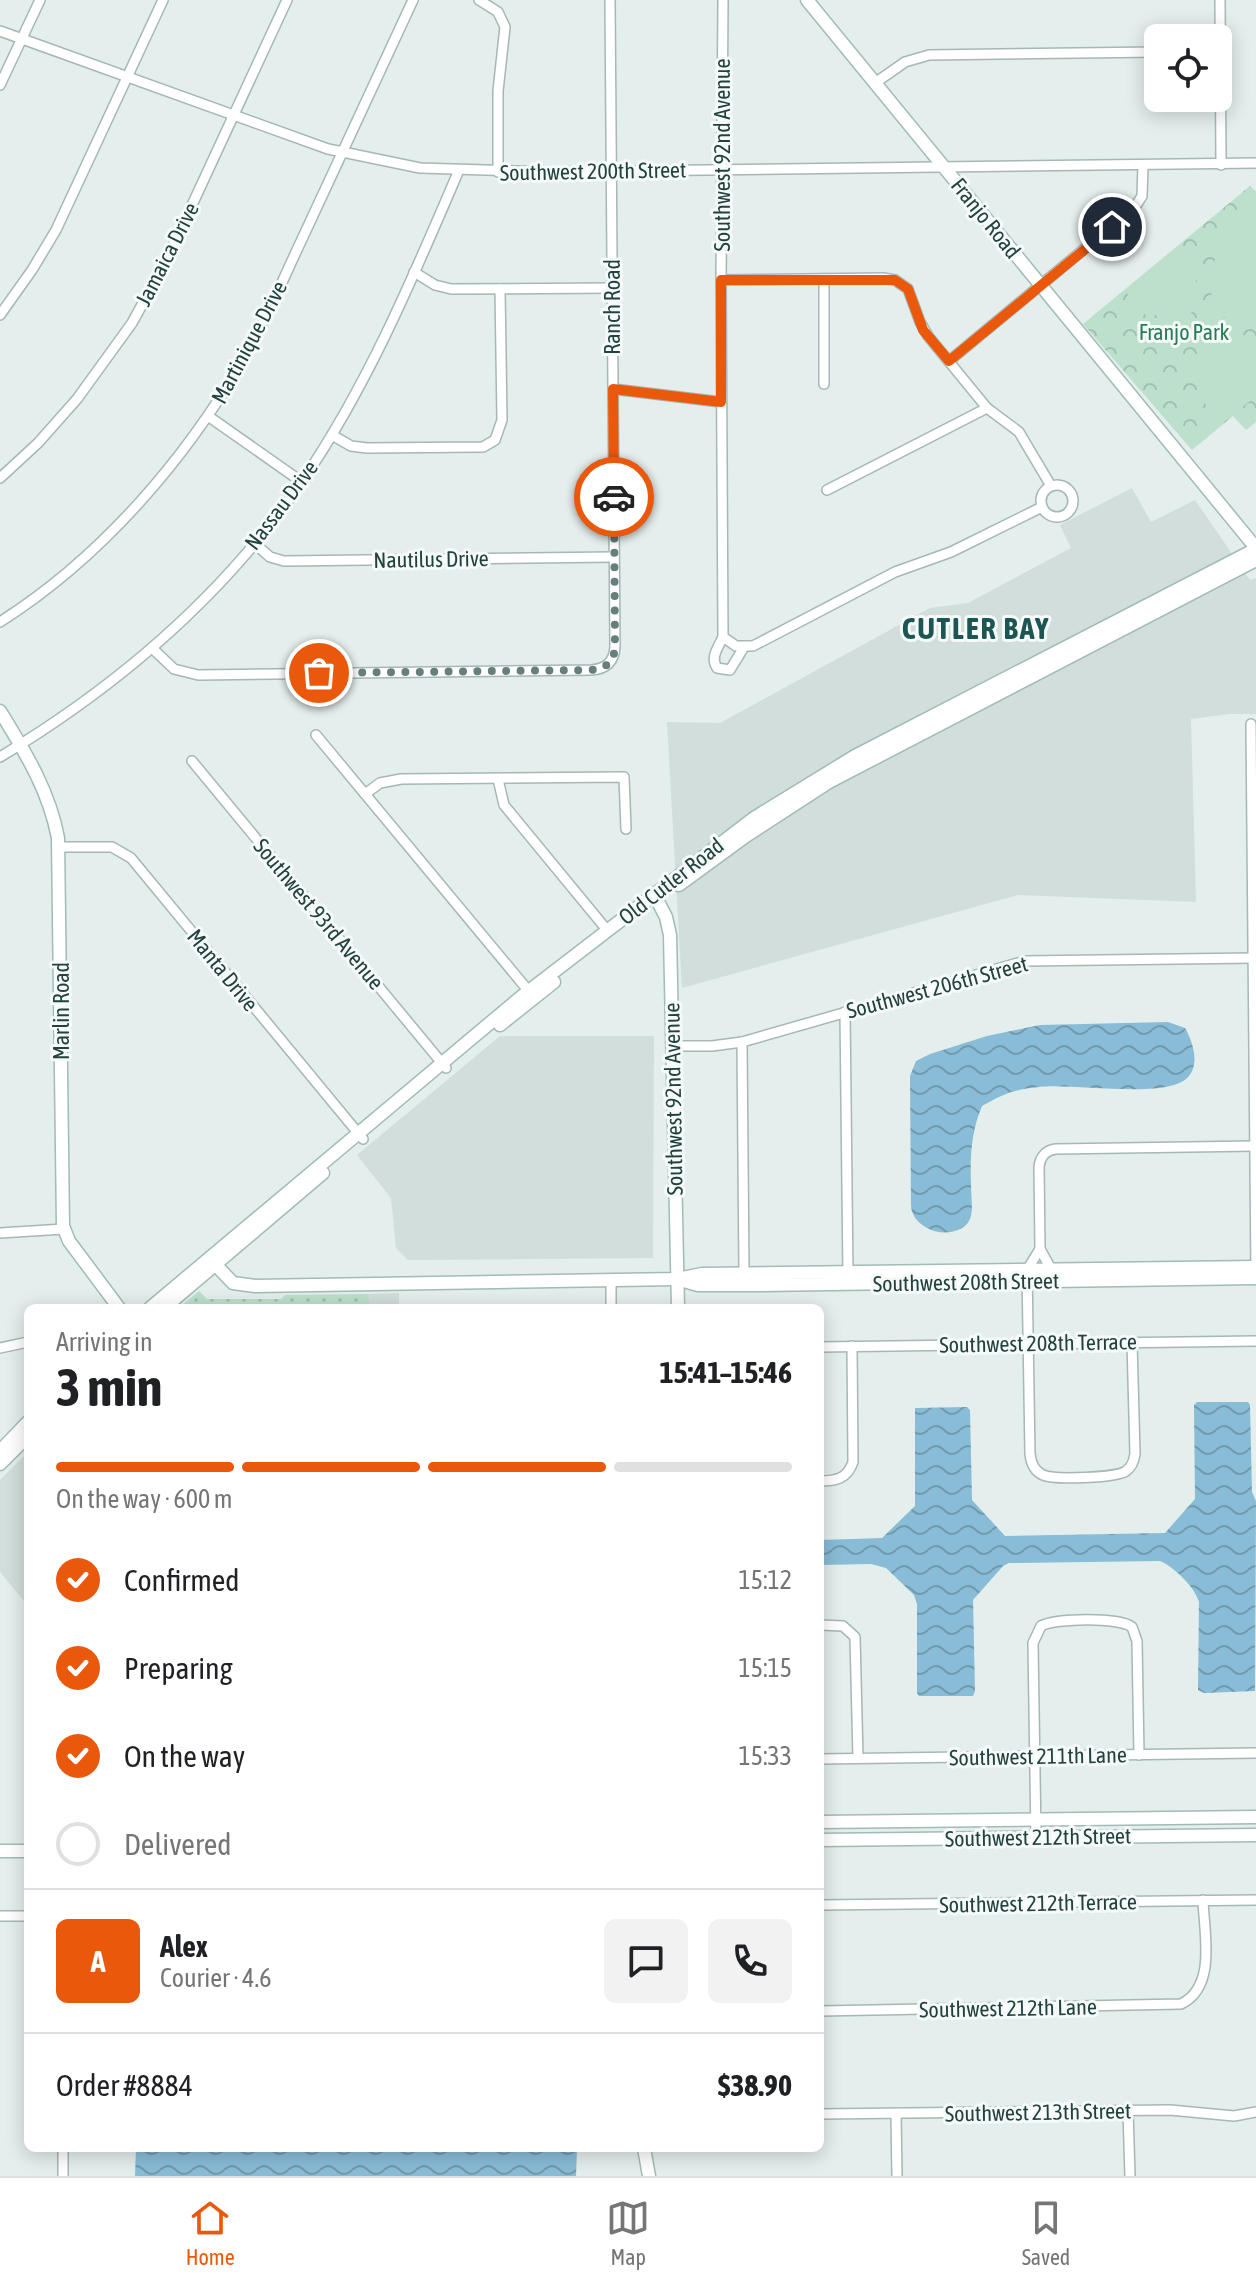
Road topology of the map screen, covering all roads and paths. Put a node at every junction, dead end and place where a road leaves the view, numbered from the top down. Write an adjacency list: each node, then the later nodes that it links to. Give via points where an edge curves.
1 (40, 0): 12 (street)
2 (163, 0): 14 (street)
3 (287, 0): 18 (street, Jamaica Drive)
4 (413, 0): 19 (street, Martinique Drive)
5 (479, 0): 27 (street, via 495,9 505,27 498,81)
6 (610, 0): 26 (street, Ranch Road)
7 (723, 0): 24 (street, Southwest 92nd Avenue)
8 (807, 0): 15 (street, Franjo Road)
9 (1220, 0): 10 (street)
10 (1220, 24)
11 (0, 31): 12 (street, Southwest 200th Street)
12 (21, 39): 14 (street, Southwest 200th Street); 16 (street)
13 (1144, 52): 15 (street, via 929,55 905,62)
14 (127, 77): 18 (street, Southwest 200th Street); 34 (street, via 56,230)
15 (875, 83): 23 (street, Franjo Road)
16 (0, 85)
17 (1220, 112): 22 (street)
18 (233, 115): 19 (street, Southwest 200th Street); 42 (street, Jamaica Drive, via 132,323 77,399)
19 (342, 152): 25 (street, Southwest 200th Street); 40 (street, Martinique Drive, via 255,339)
20 (1256, 163): 22 (street, Southwest 200th Street)
21 (1143, 165): 22 (street, Southwest 200th Street); 23 (street, Southwest 200th Street); 31 (street, via 1142,196 1135,207)
22 (1221, 165)
23 (944, 167): 24 (street, Southwest 200th Street); 31 (street, Franjo Road)
24 (723, 169): 26 (street, Southwest 200th Street); 30 (street, Southwest 92nd Avenue)
25 (459, 170): 27 (street, Southwest 200th Street); 28 (street, Nassau Drive)
26 (611, 171): 27 (street, Southwest 200th Street); 32 (street, Ranch Road)
27 (498, 172)
28 (414, 272): 33 (street, via 445,288); 41 (street, Nassau Drive)
29 (824, 279): 30 (street); 35 (street, via 895,280 908,289 923,330); 36 (street)
30 (721, 280): 38 (street, Southwest 92nd Avenue)
31 (1041, 285): 35 (street); 48 (street, Franjo Road)
32 (613, 288): 33 (street); 37 (street, Ranch Road)
33 (500, 289): 41 (street, via 502,420 495,440 483,447 362,448)
34 (0, 315)
35 (949, 361): 39 (street)
36 (824, 384)
37 (613, 389): 38 (street); 49 (street, Ranch Road)
38 (721, 402): 53 (street, Southwest 92nd Avenue)
39 (987, 408): 44 (street, via 1019,432); 45 (street)
40 (208, 416): 43 (street); 52 (street, Martinique Drive, via 119,523)
41 (332, 435): 43 (street, Nassau Drive)
42 (0, 478)
43 (302, 482): 47 (street, Nassau Drive)
44 (1051, 486): 46 (street, via 1043,493); 46 (street, via 1066,488 1072,507 1060,517)
45 (827, 490)
46 (1042, 507): 54 (street)
47 (254, 543): 49 (street, Nautilus Drive, via 284,561); 55 (street, Nassau Drive)
48 (1256, 548): 51 (street, Old Cutler Road)
49 (614, 557): 55 (street, Ranch Road, via 615,647 611,662 602,668 198,675 177,671)
50 (1256, 560): 51 (street, Old Cutler Road)
51 (1149, 610): 56 (street, Old Cutler Road)
52 (0, 622)
53 (726, 641): 54 (street); 54 (street, Southwest 92nd Avenue, via 714,656 717,668 730,670)
54 (744, 647)
55 (152, 648): 61 (street, Nassau Drive, via 74,711)
56 (989, 692): 59 (street, Old Cutler Road); 62 (street, Old Cutler Road)
57 (0, 711): 61 (street, Marlin Road)
58 (1251, 724): 68 (street)
59 (899, 733): 62 (street); 66 (street, Old Cutler Road)
60 (316, 735): 67 (street)
61 (20, 744): 63 (street, Nassau Drive); 70 (street, Marlin Road, via 47,794)
62 (890, 749): 66 (street, Old Cutler Road)
63 (0, 757)
64 (192, 761): 78 (street, Southwest 93rd Avenue)
65 (498, 779): 67 (street, via 388,781); 69 (street, via 624,777); 72 (street, via 504,805)
66 (808, 790): 71 (street, Old Cutler Road, via 731,834)
67 (365, 794): 74 (street)
68 (1254, 826): 73 (street)
69 (626, 829)
70 (59, 847): 80 (street, Manta Drive, via 112,847 131,858); 82 (street, Marlin Road)
71 (656, 897): 72 (street, Old Cutler Road); 74 (street, Old Cutler Road); 77 (street, Southwest 92nd Avenue, via 670,935)
72 (607, 930): 74 (street, Old Cutler Road)
73 (1254, 958): 75 (street, Southwest 206th Street, via 1031,961); 79 (street)
74 (532, 994): 78 (street, Old Cutler Road)
75 (845, 1012): 76 (street, Southwest 206th Street); 90 (street)
76 (742, 1042): 77 (street, Southwest 206th Street); 88 (street)
77 (672, 1046): 92 (street, Southwest 92nd Avenue)
78 (444, 1066): 80 (street, Old Cutler Road)
79 (1255, 1087): 81 (street)
80 (361, 1137): 85 (street, Old Cutler Road)
81 (1255, 1146): 84 (street, via 1054,1149 1039,1167); 86 (street)
82 (64, 1229): 83 (street); 94 (street)
83 (0, 1233)
84 (1040, 1249): 87 (street); 89 (street)
85 (212, 1261): 93 (street, Southwest 208th Street, via 233,1283 247,1286); 95 (street, Old Cutler Road); 96 (street, Old Cutler Road)
86 (1256, 1267): 87 (street, Southwest 208th Street); 91 (street)
87 (1051, 1269): 89 (street, Southwest 208th Street)
88 (744, 1273): 90 (street, Southwest 208th Street); 92 (street, Southwest 208th Street)
89 (1028, 1276): 90 (street, Southwest 208th Street); 91 (street, Southwest 208th Street); 102 (street)
90 (848, 1278): 92 (street, Southwest 208th Street, via 698,1285)
91 (1256, 1278)
92 (677, 1279): 93 (street, Southwest 208th Street); 98 (street, Southwest 92nd Avenue)
93 (611, 1280): 97 (street)
94 (116, 1304)
95 (155, 1304)
96 (168, 1304)
97 (611, 1304)
98 (678, 1304)
99 (1256, 1341): 100 (street, Southwest 208th Terrace)
100 (1132, 1342): 102 (street, Southwest 208th Terrace); 102 (street, via 1135,1454 1129,1469 1114,1476 1053,1477 1032,1463)
101 (24, 1343): 105 (street)
102 (1029, 1344): 103 (street, Southwest 208th Terrace)
103 (852, 1346): 104 (street, Southwest 208th Terrace); 110 (street, via 852,1467 844,1476)
104 (824, 1347)
105 (0, 1348)
106 (24, 1426): 108 (street)
107 (24, 1440): 109 (street)
108 (0, 1451)
109 (0, 1464)
110 (824, 1480)
111 (824, 1625): 115 (street, via 852,1632 857,1645)
112 (1256, 1753): 113 (street, Southwest 211th Lane)
113 (1139, 1755): 114 (street, Southwest 211th Lane); 114 (street, via 1137,1641 1129,1625 1115,1621 1041,1626 1033,1643)
114 (1035, 1756): 115 (street, Southwest 211th Lane); 118 (street)
115 (858, 1758): 116 (street, Southwest 211th Lane)
116 (824, 1759)
117 (1256, 1817): 118 (street, Southwest 212th Street)
118 (1036, 1820): 119 (street, Southwest 212th Street); 121 (street)
119 (824, 1822)
120 (1256, 1835): 121 (street, Southwest 212th Street)
121 (1036, 1838): 122 (street, Southwest 212th Street)
122 (824, 1840)
123 (0, 1851): 124 (street)
124 (24, 1851)
125 (1203, 1900): 126 (street, Southwest 212th Terrace); 127 (street, Southwest 212th Terrace); 130 (street, Southwest 212th Lane, via 1201,1987 1181,2004)
126 (1256, 1900)
127 (824, 1905)
128 (0, 1916): 129 (street)
129 (24, 1916)
130 (824, 2011)
131 (1128, 2111): 132 (street, Southwest 213th Street, via 1226,2116); 134 (street, Southwest 213th Street); 140 (street)
132 (1256, 2112)
133 (824, 2114): 134 (street, Southwest 213th Street)
134 (896, 2114): 139 (street)
135 (63, 2152): 137 (street)
136 (645, 2152): 138 (street)
137 (63, 2176)
138 (649, 2176)
139 (897, 2176)
140 (1130, 2176)

